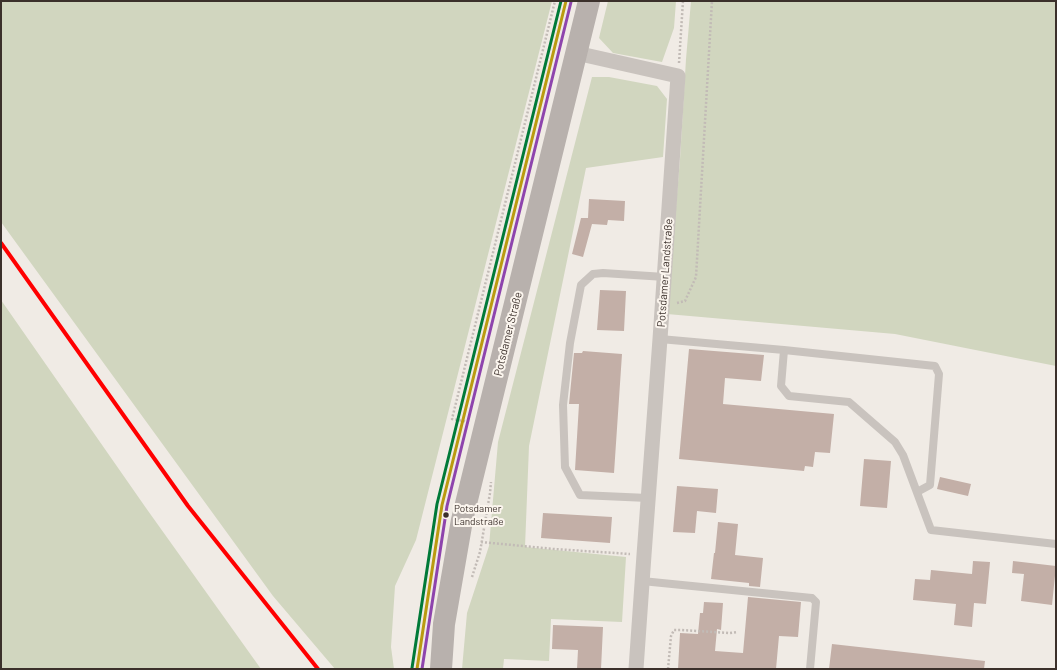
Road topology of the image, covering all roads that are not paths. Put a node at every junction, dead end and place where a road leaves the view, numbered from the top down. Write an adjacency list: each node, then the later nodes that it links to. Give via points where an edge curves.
1 (589, 1): 2 (main road, Potsdamer Straße)
2 (576, 53): 3 (street, Potsdamer Landstraße, via 678,76); 10 (main road, Potsdamer Straße, via 462,520 444,624)
3 (664, 277): 4 (street, Potsdamer Landstraße); 7 (lane, via 598,273 580,285 563,405 565,467 580,495)
4 (660, 339): 5 (lane); 7 (street, Potsdamer Landstraße)
5 (784, 350): 6 (lane, via 781,386 789,396 848,402 895,442 903,455); 6 (lane, via 935,366 939,374 930,485)
6 (917, 492): 8 (lane, via 930,530)
7 (648, 498): 9 (street, Potsdamer Landstraße)
8 (1056, 544)
9 (642, 581): 11 (street, Potsdamer Landstraße); 12 (lane, via 812,598 816,602)
10 (441, 669)
11 (636, 669)
12 (810, 669)

